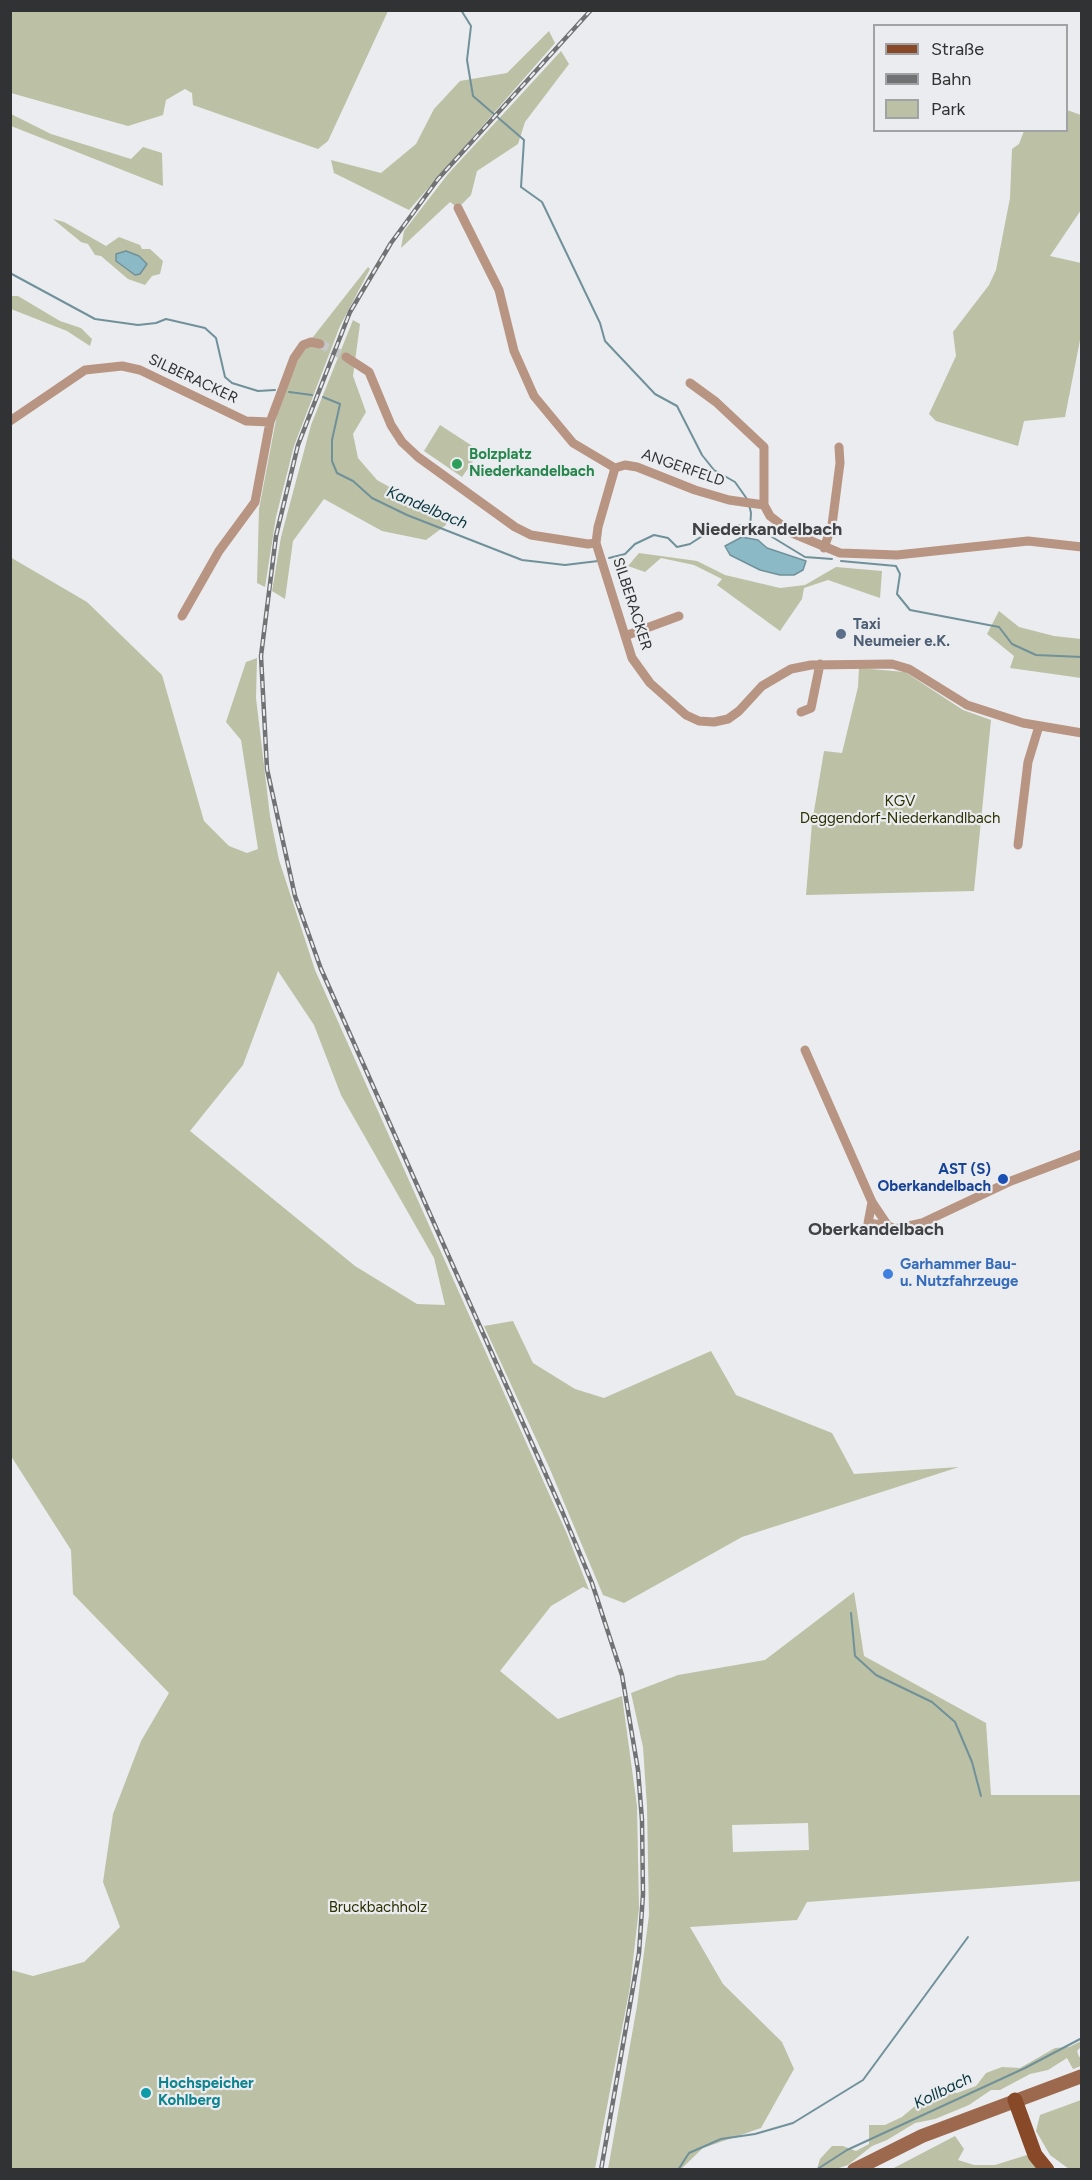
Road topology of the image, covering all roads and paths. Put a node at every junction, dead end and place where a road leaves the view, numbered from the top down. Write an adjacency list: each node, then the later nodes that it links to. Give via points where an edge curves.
1 (458, 208): 8 (street, ANGERFELD, via 499,290 514,351 534,396 573,443)
2 (321, 344): 6 (street, via 303,345 294,358)
3 (346, 357): 10 (street, SILBERACKER, via 369,372 381,406 402,442 418,457 531,535)
4 (690, 383): 9 (street, via 764,447)
5 (10, 421): 6 (street, SILBERACKER, via 85,370 122,366 140,370 246,421)
6 (270, 422): 13 (street, via 255,502 219,551)
7 (839, 447): 12 (street, via 832,525)
8 (615, 468): 9 (street, ANGERFELD, via 637,467 695,490); 10 (street, SILBERACKER)
9 (764, 506): 12 (street, via 770,516 792,533)
10 (596, 543): 15 (street, SILBERACKER)
11 (1082, 547): 12 (street, via 1028,541 866,556)
12 (824, 548)
13 (182, 616)
14 (679, 616): 15 (street)
15 (625, 636): 16 (street, SILBERACKER, via 632,658 650,683 686,715 699,721 728,719 777,676)
16 (820, 664): 17 (street, via 811,708); 18 (street, SILBERACKER, via 892,664 909,669 967,705)
17 (801, 712)
18 (1039, 726): 19 (street, SILBERACKER); 20 (street, via 1028,762)
19 (1082, 733)
20 (1018, 845)
21 (805, 1050): 23 (street)
22 (1082, 1154): 24 (street, via 922,1222 895,1229)
23 (872, 1202): 24 (street); 24 (street, via 868,1223)
24 (888, 1226)
25 (1082, 2076): 26 (street)
26 (1015, 2100): 27 (street, via 922,2136); 28 (main road, via 1031,2146)
27 (854, 2169)
28 (1047, 2169)

